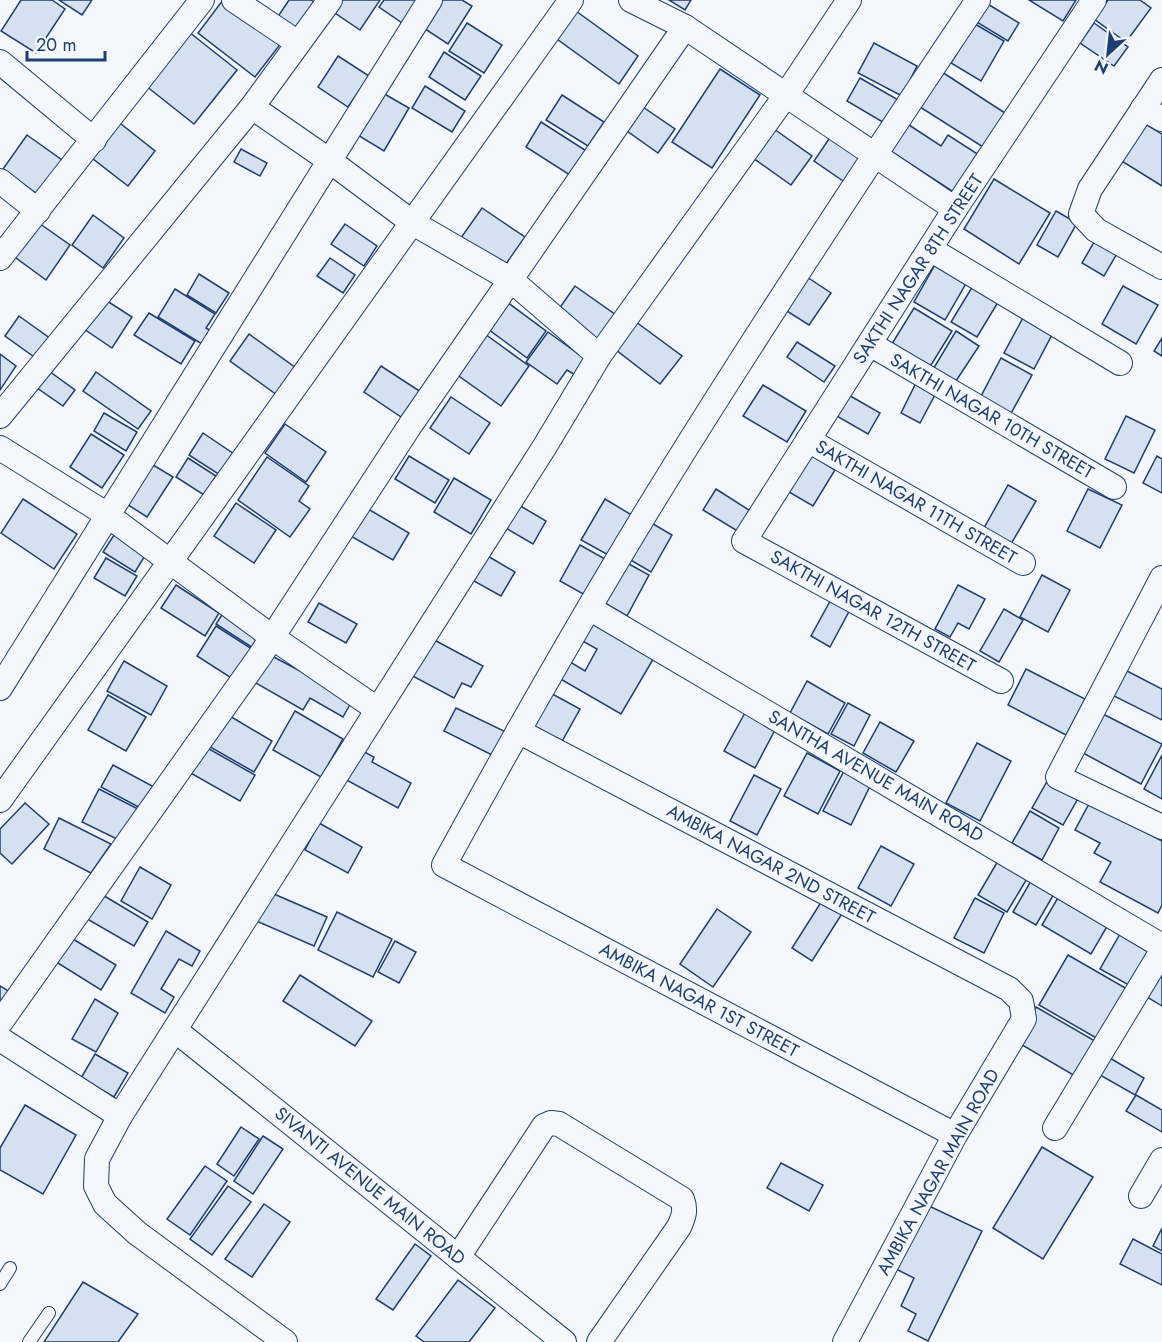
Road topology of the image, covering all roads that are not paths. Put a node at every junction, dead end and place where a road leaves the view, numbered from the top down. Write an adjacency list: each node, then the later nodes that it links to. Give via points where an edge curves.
1 (202, 0): 17 (street)
2 (234, 0): 11 (street)
3 (330, 0): 11 (street)
4 (430, 0): 19 (street)
5 (571, 0): 23 (street)
6 (631, 0): 10 (street)
7 (849, 0): 14 (street)
8 (978, 0): 18 (street)
9 (1094, 0): 21 (street, SAKTHI NAGAR 8TH STREET)
10 (685, 27): 14 (street); 27 (street)
11 (298, 43): 15 (street)
12 (0, 62): 17 (street)
13 (1162, 80): 16 (street)
14 (786, 95): 18 (street); 29 (street)
15 (252, 107): 19 (street); 31 (street)
16 (1153, 114): 26 (street, via 1090,189 1081,214 1096,230)
17 (94, 140): 22 (street)
18 (875, 154): 21 (street); 40 (street)
19 (330, 161): 23 (street); 35 (street)
20 (0, 181): 22 (street)
21 (955, 209): 24 (street, SAKTHI NAGAR 8TH STREET)
22 (38, 211): 25 (street)
23 (413, 223): 27 (street); 37 (street)
24 (930, 249): 28 (street, SAKTHI NAGAR 8TH STREET); 30 (street)
25 (0, 258)
26 (1162, 267)
27 (510, 279): 29 (street); 41 (street)
28 (870, 344): 32 (street, SAKTHI NAGAR 8TH STREET); 34 (street, SAKTHI NAGAR 10TH STREET)
29 (599, 356): 44 (street)
30 (1120, 363)
31 (0, 416)
32 (808, 440): 36 (street, SAKTHI NAGAR 8TH STREET); 38 (street, SAKTHI NAGAR 11TH STREET)
33 (0, 448): 35 (street)
34 (1114, 487)
35 (106, 514): 37 (street); 43 (street)
36 (744, 541): 42 (street, SAKTHI NAGAR 12TH STREET)
37 (171, 563): 41 (street); 46 (street)
38 (1023, 563)
39 (1162, 578): 47 (street, via 1058,777)
40 (588, 608): 45 (street); 48 (street, SANTHA AVENUE MAIN ROAD)
41 (272, 637): 44 (street); 51 (street)
42 (1002, 681)
43 (0, 688)
44 (377, 709): 52 (street)
45 (518, 731): 50 (street, AMBIKA NAGAR 2ND STREET, via 1009,989); 56 (street, AMBIKA NAGAR 1ST STREET, via 444,865)
46 (0, 800)
47 (1162, 827)
48 (1162, 946)
49 (1162, 951): 55 (street)
50 (1021, 1001): 56 (street, AMBIKA NAGAR MAIN ROAD, via 1024,1019)
51 (0, 1023)
52 (175, 1030): 54 (street); 59 (street, SIVANTI AVENUE MAIN ROAD)
53 (0, 1039): 54 (street)
54 (120, 1116): 64 (street, via 97,1159 96,1186 105,1204 137,1233)
55 (1055, 1128)
56 (955, 1135): 67 (street, AMBIKA NAGAR MAIN ROAD)
57 (1162, 1160): 58 (street)
58 (1141, 1196)
59 (458, 1257): 65 (street, SIVANTI AVENUE MAIN ROAD); 66 (street, via 544,1126 559,1124 681,1199 685,1207 679,1227)
60 (9, 1269): 61 (lane)
61 (0, 1284)
62 (49, 1313): 63 (lane)
63 (29, 1342)
64 (285, 1342)
65 (564, 1342)
66 (599, 1342)
67 (845, 1342)

